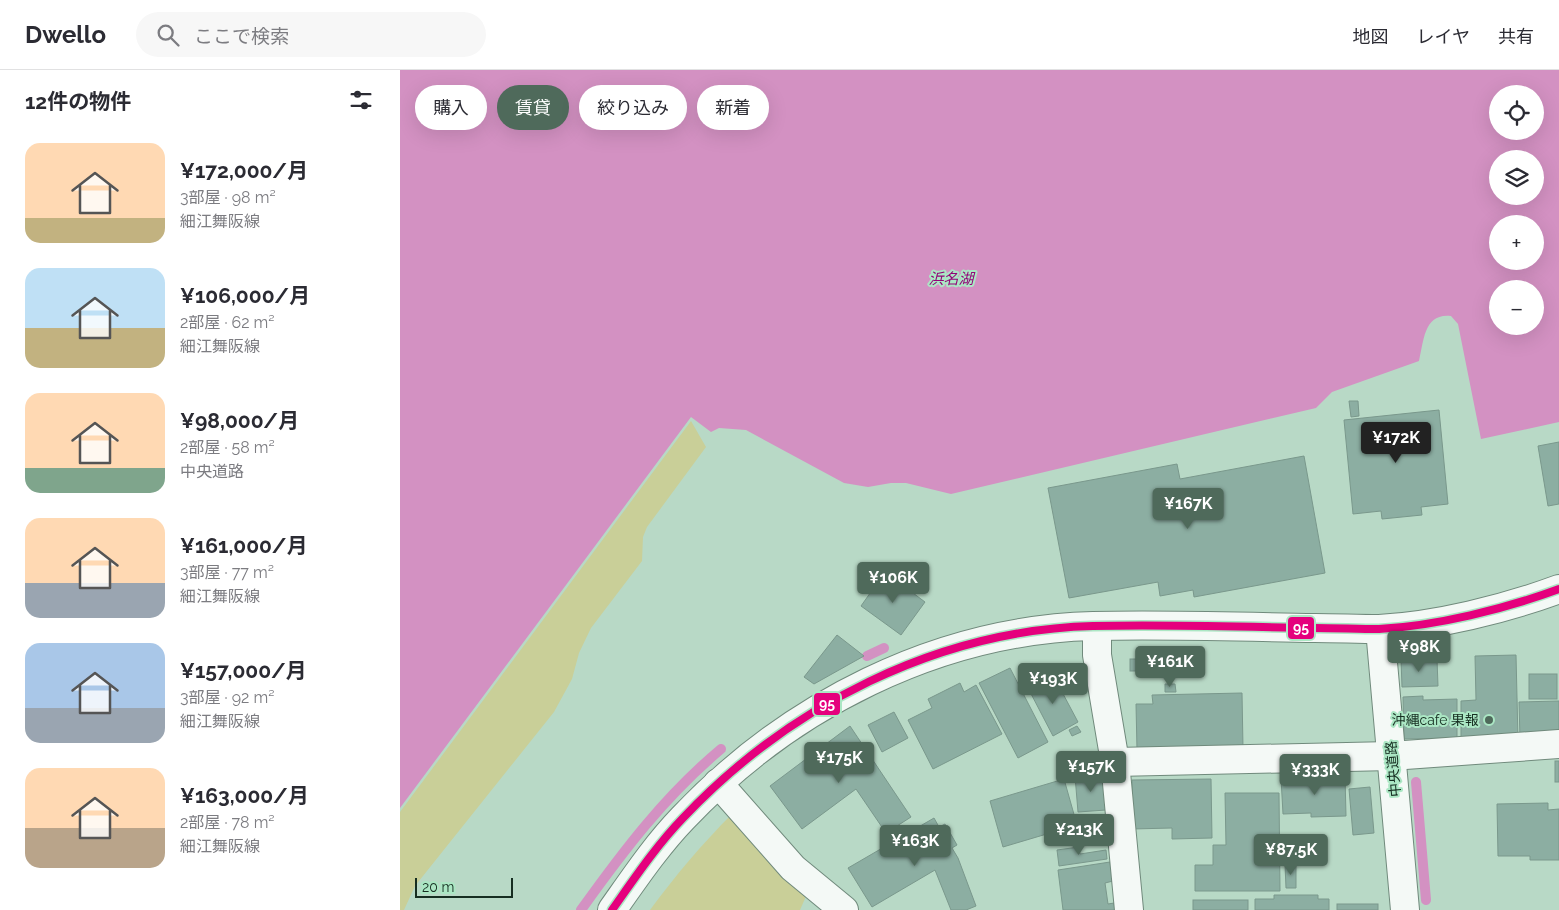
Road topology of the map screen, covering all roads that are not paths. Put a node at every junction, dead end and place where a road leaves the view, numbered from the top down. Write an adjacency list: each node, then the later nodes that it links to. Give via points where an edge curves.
1 (1559, 589): 3 (street, via 1489,610 1435,622)
2 (1097, 626): 3 (street); 6 (street, via 1097,655); 7 (street, via 1034,630 984,640 888,673 798,721 756,750)
3 (1380, 629): 5 (street, 中央道路)
4 (1559, 744): 5 (street)
5 (1391, 756): 6 (street); 11 (street, 中央道路)
6 (1115, 762): 10 (street)
7 (718, 783): 8 (street, via 648,859); 9 (street, via 792,868)
8 (612, 910)
9 (844, 910)
10 (1129, 910)
11 (1405, 910)

